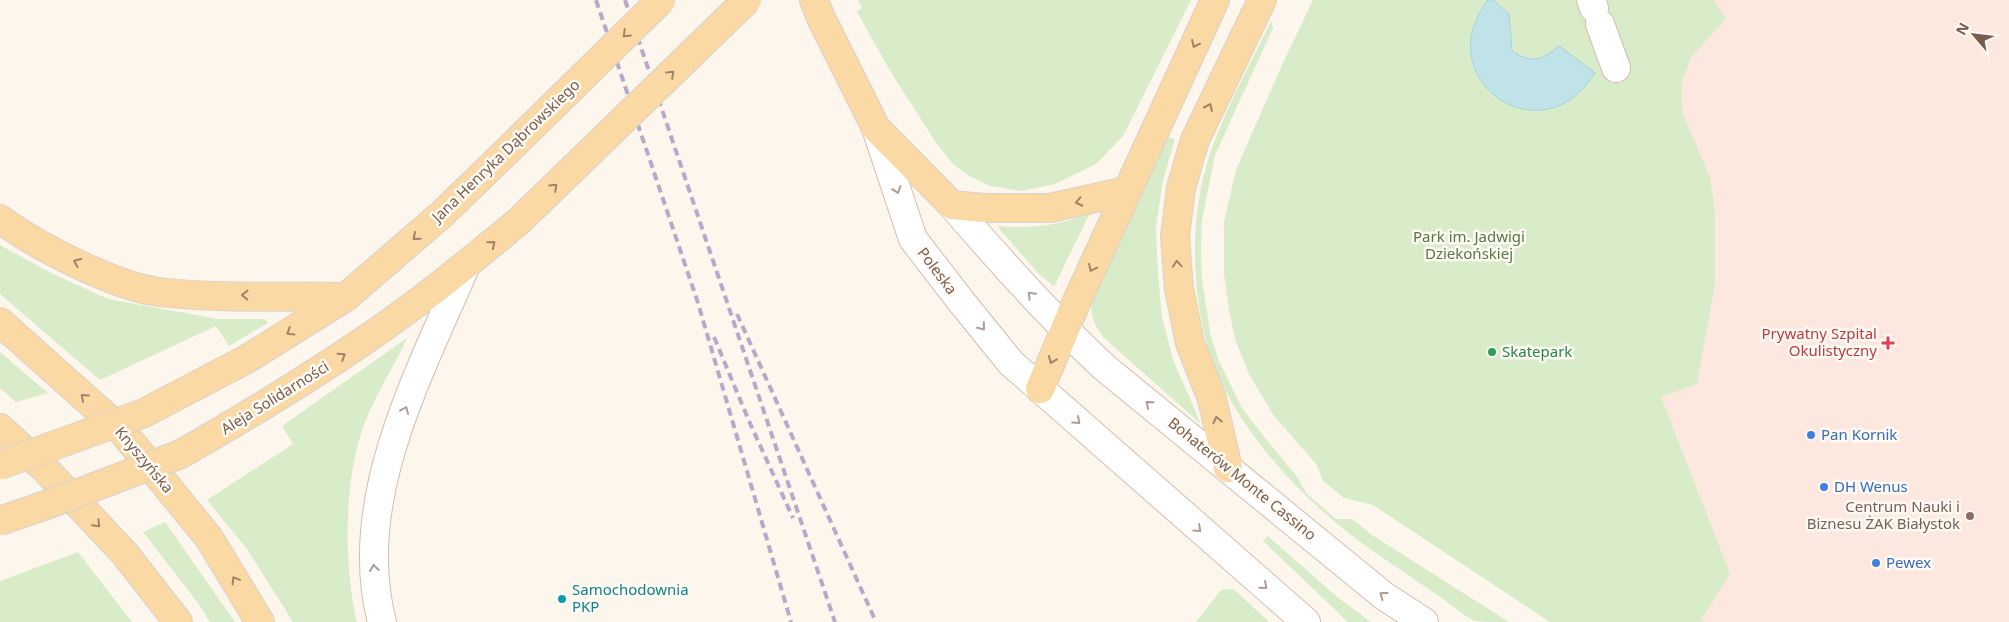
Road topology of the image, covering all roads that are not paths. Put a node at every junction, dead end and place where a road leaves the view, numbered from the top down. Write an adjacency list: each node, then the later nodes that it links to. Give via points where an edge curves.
1 (661, 0): 13 (main road, Jana Henryka Dąbrowskiego, one-way to 13, bridge, via 442,214)
2 (747, 0): 12 (main road, Aleja Solidarności, one-way to 2, bridge, via 520,221)
3 (814, 0): 8 (main road, Poleska)
4 (1216, 0): 9 (main road, one-way to 9)
5 (1262, 0): 19 (main road, one-way to 5, via 1212,399 1190,343 1179,289 1175,236 1181,188 1195,140)
6 (1595, 11): 7 (street)
7 (1616, 68)
8 (876, 128): 10 (main road, Poleska); 16 (street, Poleska, one-way to 16, via 913,239 1011,363)
9 (1127, 191): 10 (main road, one-way to 10, via 1050,208); 15 (main road, one-way to 15)
10 (952, 205): 15 (street, Poleska, one-way to 10)
11 (0, 219): 13 (main road, one-way to 11, via 198,294 158,291 121,283 53,251)
12 (464, 266): 20 (main road, Aleja Solidarności, one-way to 12, bridge, via 182,454 355,347); 23 (street, one-way to 12, via 373,558 382,480 394,436)
13 (346, 297): 18 (main road, one-way to 18, bridge, via 247,359 144,413)
14 (0, 322): 22 (main road, Knyszyńska, one-way to 14, via 209,538 121,430)
15 (1064, 330): 16 (main road, one-way to 16); 19 (street, Bohaterów Monte Cassino, one-way to 15, via 1105,368)
16 (1040, 389): 24 (street, one-way to 24)
17 (0, 428): 21 (main road, one-way to 21, via 46,470 125,554)
18 (0, 465)
19 (1228, 468): 25 (street, Bohaterów Monte Cassino, one-way to 19, via 1384,596)
20 (0, 521)
21 (178, 622)
22 (260, 622)
23 (382, 622)
24 (1306, 622)
25 (1424, 622)

